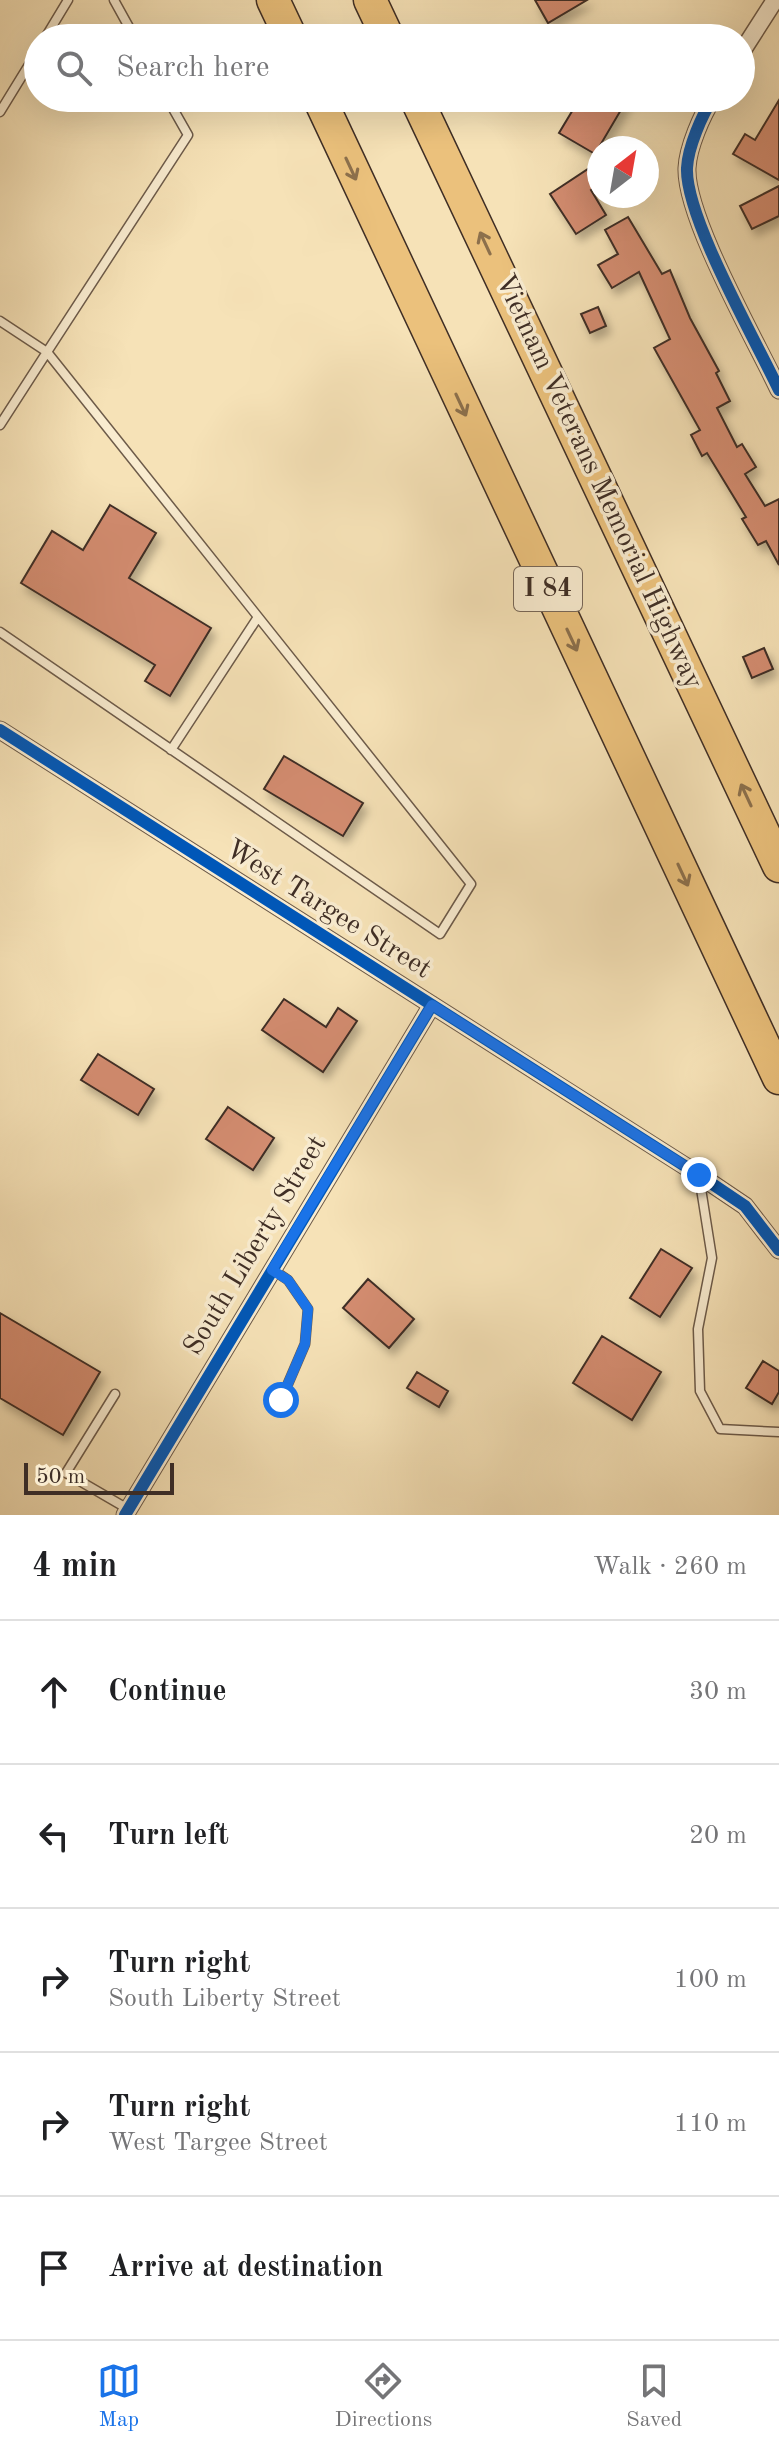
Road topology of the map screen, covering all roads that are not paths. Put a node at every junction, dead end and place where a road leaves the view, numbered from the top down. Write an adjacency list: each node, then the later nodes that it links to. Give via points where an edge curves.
1 (68, 0): 6 (lane)
2 (114, 0): 7 (lane)
3 (273, 0): 8 (highway)
4 (370, 0): 9 (highway)
5 (775, 0): 10 (street)
6 (53, 24)
7 (127, 24)
8 (284, 24)
9 (381, 24)
10 (755, 31)
11 (24, 73): 12 (lane)
12 (0, 112)
13 (175, 112): 18 (lane, via 188,135)
14 (326, 112): 27 (highway, I 84, one-way to 27)
15 (423, 112): 25 (highway, Vietnam Veterans Memorial Highway, one-way to 15)
16 (705, 112): 19 (street, via 687,167 698,220)
17 (0, 321): 18 (lane)
18 (47, 352): 20 (lane); 21 (lane)
19 (779, 390)
20 (0, 425)
21 (258, 617): 24 (lane); 24 (lane, via 471,884 440,934)
22 (0, 632): 24 (lane)
23 (0, 730): 26 (street, West Targee Street)
24 (171, 750)
25 (779, 866)
26 (432, 1005): 28 (street, West Targee Street); 30 (street, South Liberty Street)
27 (779, 1078)
28 (699, 1175): 29 (street, West Targee Street, via 745,1206); 33 (lane, via 712,1258 698,1329 700,1391 720,1429)
29 (779, 1250)
30 (272, 1270): 32 (lane, via 288,1280 308,1309 305,1344); 34 (street, South Liberty Street)
31 (115, 1394): 34 (lane, via 66,1473)
32 (281, 1400)
33 (779, 1432)
34 (127, 1512)

